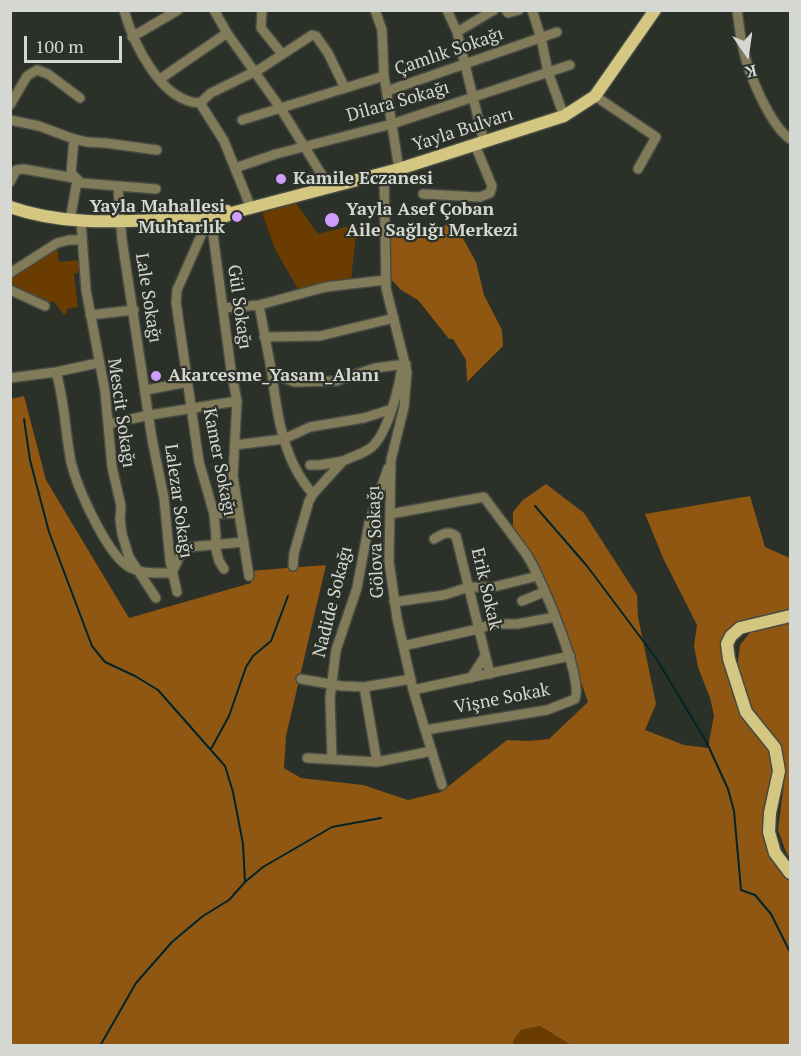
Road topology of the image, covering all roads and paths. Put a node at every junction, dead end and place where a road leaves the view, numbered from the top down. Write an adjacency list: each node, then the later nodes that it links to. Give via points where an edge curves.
1 (124, 10): 16 (street)
2 (178, 10): 16 (street)
3 (214, 10): 15 (street)
4 (262, 10): 18 (street, via 261,28)
5 (375, 10): 23 (street, via 382,30)
6 (447, 10): 13 (street)
7 (494, 10): 13 (street)
8 (506, 10): 9 (street)
9 (519, 10)
10 (532, 10): 17 (street)
11 (655, 10): 27 (main road, Yayla Bulvarı)
12 (737, 10): 38 (street, via 743,50 760,95 774,122)
13 (457, 32): 19 (street)
14 (557, 32): 17 (street, Çamlık Sokağı)
15 (226, 33): 21 (street); 24 (street)
16 (132, 37): 24 (street)
17 (541, 38): 19 (street, Çamlık Sokağı); 22 (street)
18 (282, 54): 21 (street); 25 (street, via 316,36)
19 (465, 64): 26 (street, Çamlık Sokağı); 28 (street)
20 (570, 65): 22 (street, Dilara Sokağı)
21 (255, 71): 30 (street, via 211,93); 32 (street)
22 (548, 72): 28 (street, Dilara Sokağı); 33 (street)
23 (384, 76): 25 (street); 26 (street)
24 (160, 79): 30 (street, via 175,95)
25 (345, 88): 32 (street)
26 (387, 92): 36 (street)
27 (596, 96): 33 (main road, Yayla Bulvarı); 44 (street, via 656,136)
28 (473, 97): 36 (street, Dilara Sokağı); 39 (street)
29 (80, 98): 31 (street, via 37,70 27,76)
30 (200, 103): 42 (street, via 224,141)
31 (10, 105)
32 (281, 109): 35 (street); 40 (street)
33 (564, 116): 39 (main road, Yayla Bulvarı)
34 (10, 120): 37 (street)
35 (242, 120)
36 (392, 124): 40 (street, Dilara Sokağı); 43 (street)
37 (74, 139): 41 (street); 46 (street, Mescit Sokağı, via 71,173)
38 (790, 139)
39 (479, 143): 43 (main road, Yayla Bulvarı); 51 (street, via 492,186 490,193 480,197)
40 (305, 146): 42 (street, Dilara Sokağı); 49 (street)
41 (157, 150)
42 (235, 168): 53 (street)
43 (399, 169): 45 (main road, Yayla Bulvarı)
44 (638, 169)
45 (384, 173): 49 (main road, Yayla Bulvarı); 63 (street)
46 (76, 179): 47 (street, via 24,169 16,170); 48 (street); 58 (street, Mescit Sokağı)
47 (10, 182)
48 (118, 187): 50 (street); 59 (street, Lale Sokağı)
49 (330, 188): 53 (main road, Yayla Bulvarı)
50 (156, 189)
51 (423, 194)
52 (10, 207): 54 (main road, Yayla Bulvarı)
53 (251, 208): 55 (main road, Yayla Bulvarı)
54 (23, 212): 56 (street); 58 (main road, Yayla Bulvarı)
55 (235, 212): 57 (main road, Yayla Bulvarı); 60 (main road, Yayla Bulvarı)
56 (10, 217)
57 (182, 219): 59 (main road, Yayla Bulvarı); 60 (main road, Yayla Bulvarı)
58 (76, 221): 59 (main road, Yayla Bulvarı); 61 (street, Mescit Sokağı)
59 (120, 221): 68 (street, Lale Sokağı)
60 (207, 222): 67 (street, Gül Sokağı, via 213,234); 77 (street, Kamer Sokağı, via 177,290)
61 (81, 240): 62 (street, via 57,243); 69 (street, Mescit Sokağı)
62 (10, 273)
63 (385, 280): 65 (street, via 326,288); 70 (street)
64 (10, 290): 66 (street)
65 (260, 305): 67 (street); 71 (street)
66 (45, 306)
67 (223, 308): 79 (street, Gül Sokağı)
68 (134, 310): 69 (street); 78 (street, Lale Sokağı)
69 (90, 315): 72 (street, Mescit Sokağı)
70 (394, 318): 71 (street, via 320,336); 73 (street)
71 (264, 337): 75 (street)
72 (98, 363): 74 (street); 83 (street, Mescit Sokağı)
73 (404, 364): 75 (street, via 375,368 336,381 295,382); 81 (street); 86 (street, Gölova Sokağı, via 404,407)
74 (56, 372): 76 (street); 98 (street, via 63,393 71,463 78,482 105,542 117,558)
75 (272, 374): 84 (street)
76 (10, 378)
77 (188, 382): 78 (street); 80 (street, Kamer Sokağı)
78 (146, 390): 82 (street, Lale Sokağı)
79 (237, 401): 80 (street); 85 (street, Gül Sokağı)
80 (192, 408): 82 (street); 91 (street, Kamer Sokağı, via 199,462)
81 (392, 409): 84 (street, via 310,427); 87 (street, via 373,446)
82 (150, 415): 83 (street); 99 (street, Lalezar Sokağı)
83 (108, 424): 98 (street, Mescit Sokağı, via 122,534)
84 (284, 439): 85 (street); 89 (street, via 296,471)
85 (235, 445): 90 (street, Gül Sokağı, via 233,476)
86 (391, 460): 92 (street, Gölova Sokağı); 118 (street, Nadide Sokağı, via 369,523 357,588 336,650)
87 (343, 461): 88 (street); 89 (street)
88 (310, 465)
89 (313, 494): 96 (street)
90 (239, 513): 91 (street); 94 (street, Gül Sokağı)
91 (214, 514): 95 (street, Kamer Sokağı)
92 (390, 514): 101 (street, via 484,497); 107 (street, Gölova Sokağı, via 389,561)
93 (434, 539): 102 (street, Erik Sokak, via 447,532 456,536)
94 (244, 542): 95 (street); 100 (street, Gül Sokağı)
95 (215, 546): 97 (street, Kamer Sokağı); 99 (street, via 197,545 182,551)
96 (293, 566)
97 (224, 569)
98 (138, 570): 99 (street); 105 (street, Mescit Sokağı)
99 (172, 573): 103 (street, Lalezar Sokağı)
100 (249, 576)
101 (538, 576): 102 (street, via 493,587); 104 (street)
102 (469, 587): 107 (street); 110 (street, Erik Sokak)
103 (177, 591)
104 (544, 592): 106 (street); 109 (street)
105 (156, 598)
106 (522, 601)
107 (394, 602): 111 (street, Gölova Sokağı)
108 (790, 615): 127 (main road, via 740,628 727,644 746,712 775,748 779,771 769,832 775,853)
109 (555, 617): 110 (street); 113 (street)
110 (478, 629): 111 (street); 112 (street, Erik Sokak)
111 (403, 646): 117 (street, Gölova Sokağı)
112 (485, 656): 114 (street, Erik Sokak); 115 (street)
113 (570, 656): 114 (street); 121 (street, Vişne Sokak, via 578,693 568,703)
114 (490, 674): 115 (street)
115 (471, 678): 120 (street)
116 (301, 679): 118 (street)
117 (411, 679): 119 (street); 120 (street, Gölova Sokağı)
118 (331, 684): 119 (street); 124 (street, Nadide Sokağı)
119 (364, 687): 125 (street)
120 (413, 690): 121 (street, Gölova Sokağı)
121 (425, 730): 122 (street, Gölova Sokağı)
122 (432, 751): 125 (street); 126 (street, Gölova Sokağı)
123 (307, 758): 124 (street)
124 (332, 759): 125 (street)
125 (377, 762)
126 (442, 785)
127 (790, 873)

